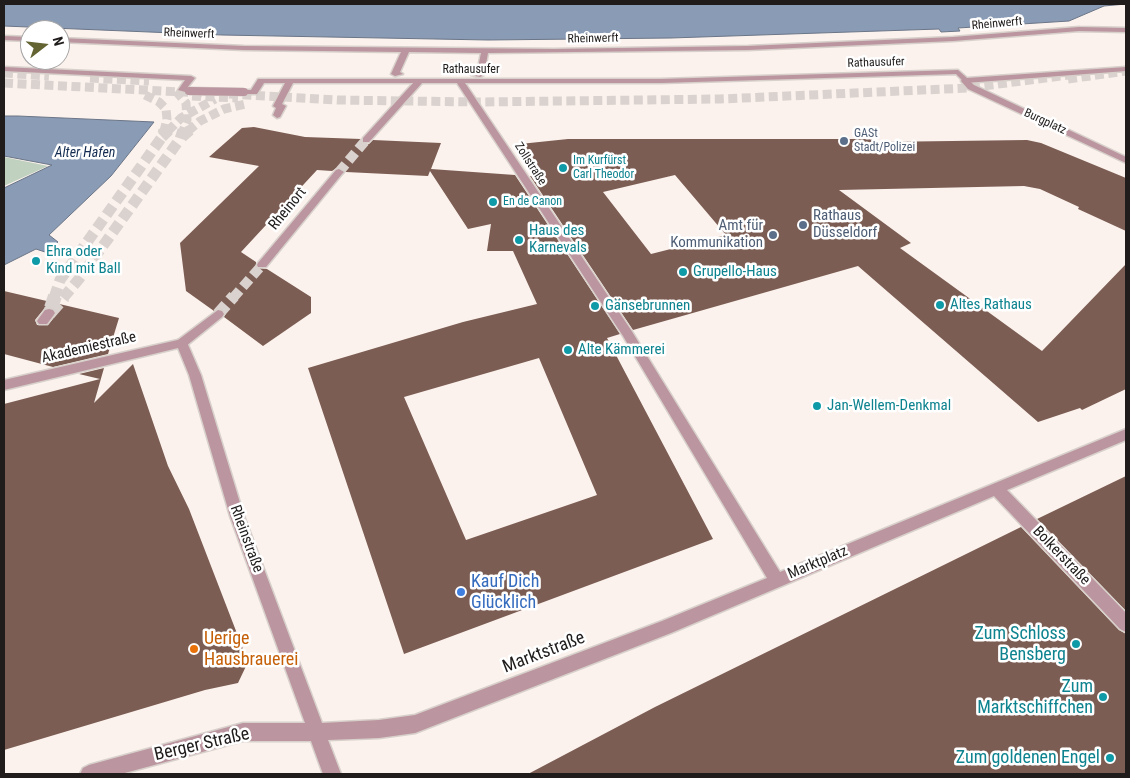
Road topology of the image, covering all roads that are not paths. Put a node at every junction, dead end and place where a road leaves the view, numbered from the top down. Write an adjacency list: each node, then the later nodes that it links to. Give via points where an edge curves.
1 (1126, 30): 6 (street, Rheinwerft, via 1079,29 953,39 748,48)
2 (4, 38): 3 (street)
3 (20, 39)
4 (70, 40): 5 (street, Rheinwerft, via 244,48)
5 (406, 49): 6 (street, Rheinwerft); 9 (street)
6 (485, 50): 12 (street, via 480,75)
7 (4, 69): 15 (street, Rathausufer, bridge, via 191,78 182,90 254,92 261,81)
8 (1126, 69): 14 (street)
9 (398, 74)
10 (426, 74): 13 (street)
11 (449, 75): 13 (street)
12 (475, 75)
13 (434, 79): 16 (street, Rathausufer); 17 (street, Rathausufer)
14 (965, 81): 17 (street, Rathausufer, via 958,72 661,82); 20 (street, Burgplatz, via 971,87)
15 (290, 82): 16 (street, Rathausufer); 18 (street, via 277,106 282,106)
16 (418, 83): 19 (street)
17 (461, 83): 24 (street, Zollstraße)
18 (278, 115)
19 (366, 140)
20 (1126, 160)
21 (339, 172): 22 (street, Rheinort)
22 (262, 265)
23 (218, 314): 25 (street)
24 (627, 334): 29 (street, Marktplatz)
25 (182, 343): 26 (street, Akademiestraße); 31 (street, Rheinstraße, via 195,375 237,516)
26 (4, 385)
27 (1126, 434): 28 (street, Marktplatz)
28 (996, 488): 29 (street, Marktplatz); 30 (street, Bolkerstraße)
29 (776, 581): 31 (street, Marktstraße, via 665,628 415,724)
30 (1126, 624)
31 (318, 732): 32 (street, Berger Straße, via 242,732); 33 (street, Rheinstraße)
32 (89, 774)
33 (332, 774)

